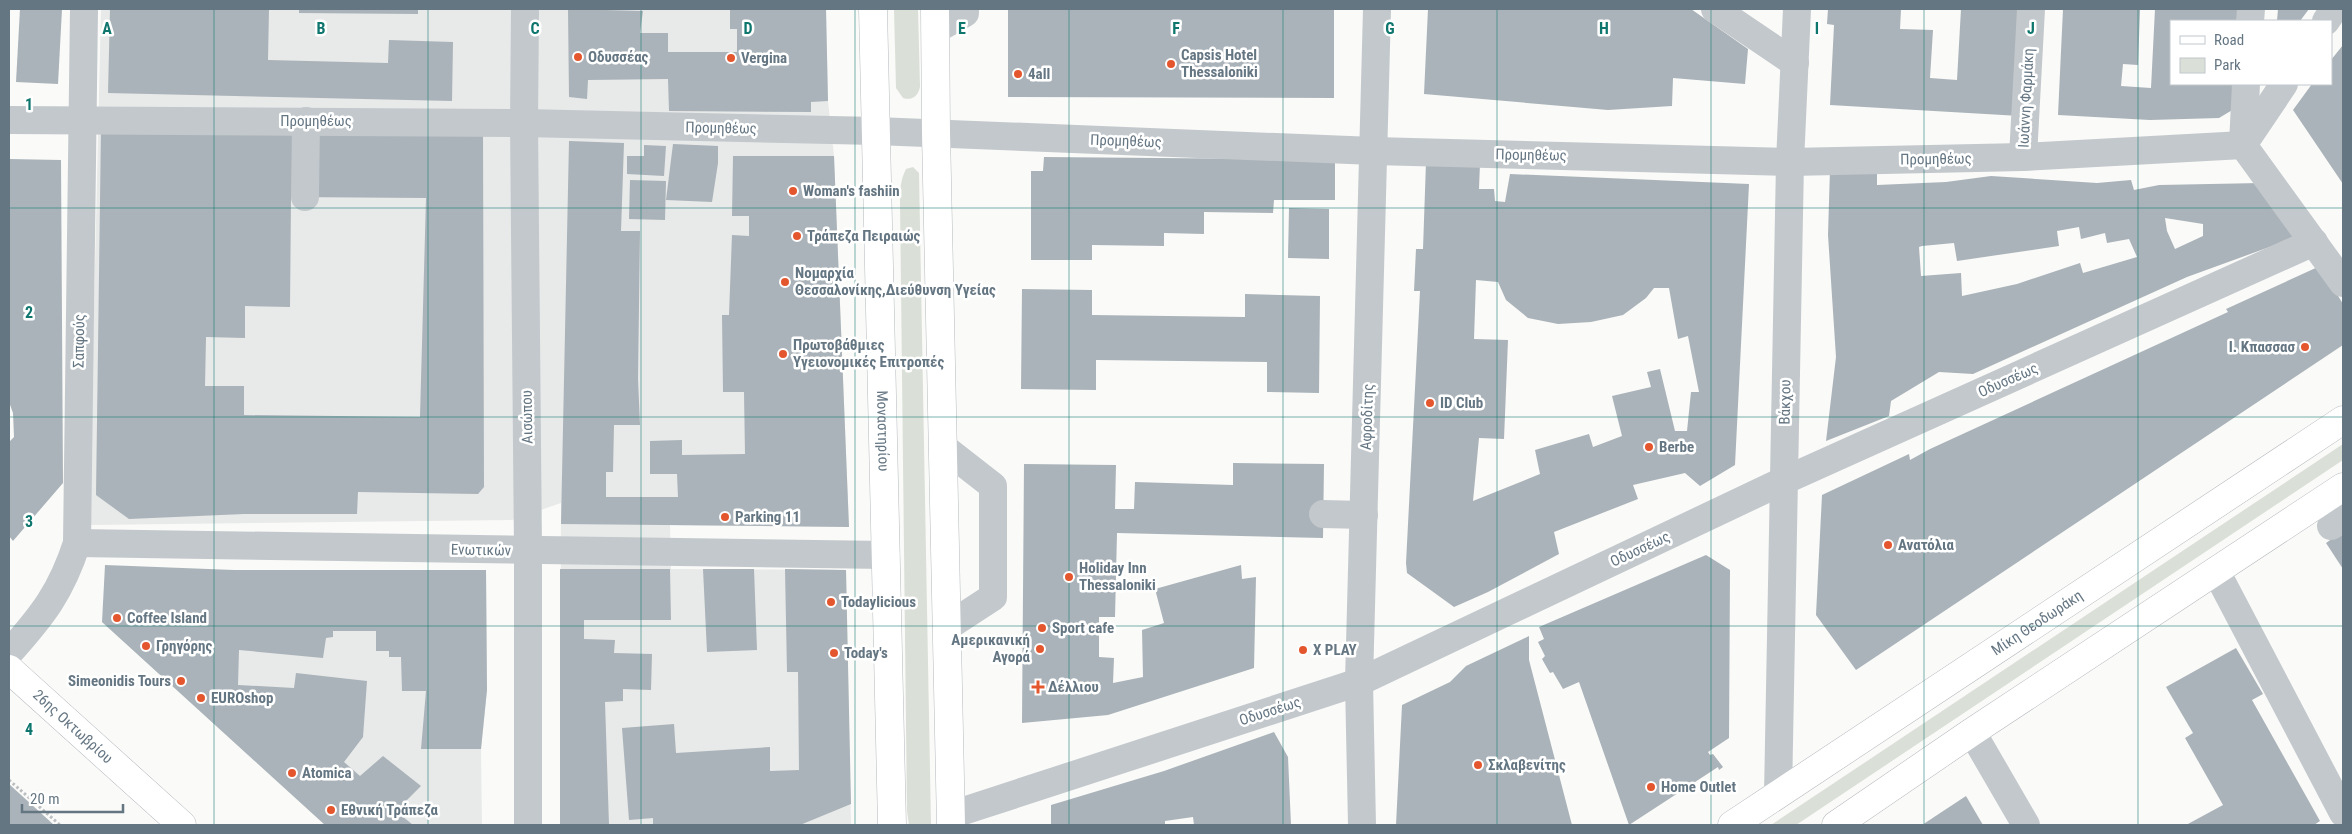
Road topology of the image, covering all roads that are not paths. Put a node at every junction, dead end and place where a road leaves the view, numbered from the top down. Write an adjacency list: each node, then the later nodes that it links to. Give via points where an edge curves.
1 (84, 9): 16 (street, Σαπφούς)
2 (525, 9): 18 (street, Αισώπου)
3 (873, 9): 19 (main road, Μοναστηρίου)
4 (965, 9): 10 (street, via 965,13)
5 (1377, 9): 22 (street, Αφροδίτης)
6 (1715, 9): 12 (street)
7 (1797, 9): 12 (street, Βάκχου)
8 (2031, 9): 23 (street, Ιωάννη Φαρμάκη)
9 (2334, 9): 11 (street)
10 (935, 20): 20 (main road)
11 (2327, 20)
12 (1794, 63): 24 (street, Βάκχου)
13 (2246, 85): 21 (street)
14 (2283, 85): 21 (street)
15 (9, 120): 16 (street, Προμηθέως)
16 (82, 120): 17 (street, Προμηθέως); 34 (street, Σαπφούς)
17 (306, 121): 18 (street, Προμηθέως); 25 (street)
18 (524, 123): 19 (street, Προμηθέως, via 699,119); 35 (street, Αισώπου)
19 (876, 131): 20 (street, Προμηθέως); 36 (main road, Μοναστηρίου)
20 (936, 133): 22 (street, Προμηθέως); 29 (main road)
21 (2243, 145): 23 (street, Προμηθέως); 26 (street)
22 (1374, 152): 24 (street, Προμηθέως); 33 (street, Αφροδίτης)
23 (2023, 157): 24 (street, Προμηθέως)
24 (1790, 162): 30 (street, Βάκχου)
25 (305, 197)
26 (2314, 242): 27 (street); 30 (street, Οδυσσέως)
27 (2343, 283)
28 (2343, 420): 43 (main road, Μίκη Θεοδωράκη)
29 (943, 447): 38 (main road); 38 (street, via 993,486 993,597)
30 (1784, 480): 41 (street, Οδυσσέως); 43 (street, Βάκχου)
31 (2343, 487): 37 (main road)
32 (1323, 514): 33 (street)
33 (1364, 515): 41 (street, Αφροδίτης)
34 (77, 542): 35 (street, Ενωτικών); 39 (street, Σαπφούς, via 55,596 42,617)
35 (528, 551): 36 (street, Ενωτικών); 48 (street, Αισώπου)
36 (886, 556): 46 (main road, Μοναστηρίου)
37 (2216, 571): 42 (main road); 44 (street)
38 (947, 627): 45 (main road)
39 (9, 652)
40 (9, 670): 47 (main road, 26ης Οκτωβρίου)
41 (1359, 682): 45 (street, Οδυσσέως); 49 (street, Αφροδίτης)
42 (1972, 732): 51 (main road); 52 (street)
43 (1778, 795): 50 (main road, Μίκη Θεοδωράκη)
44 (2343, 813)
45 (951, 820)
46 (888, 824)
47 (182, 825)
48 (528, 825)
49 (1362, 825)
50 (1732, 825)
51 (1836, 825)
52 (2026, 825)

